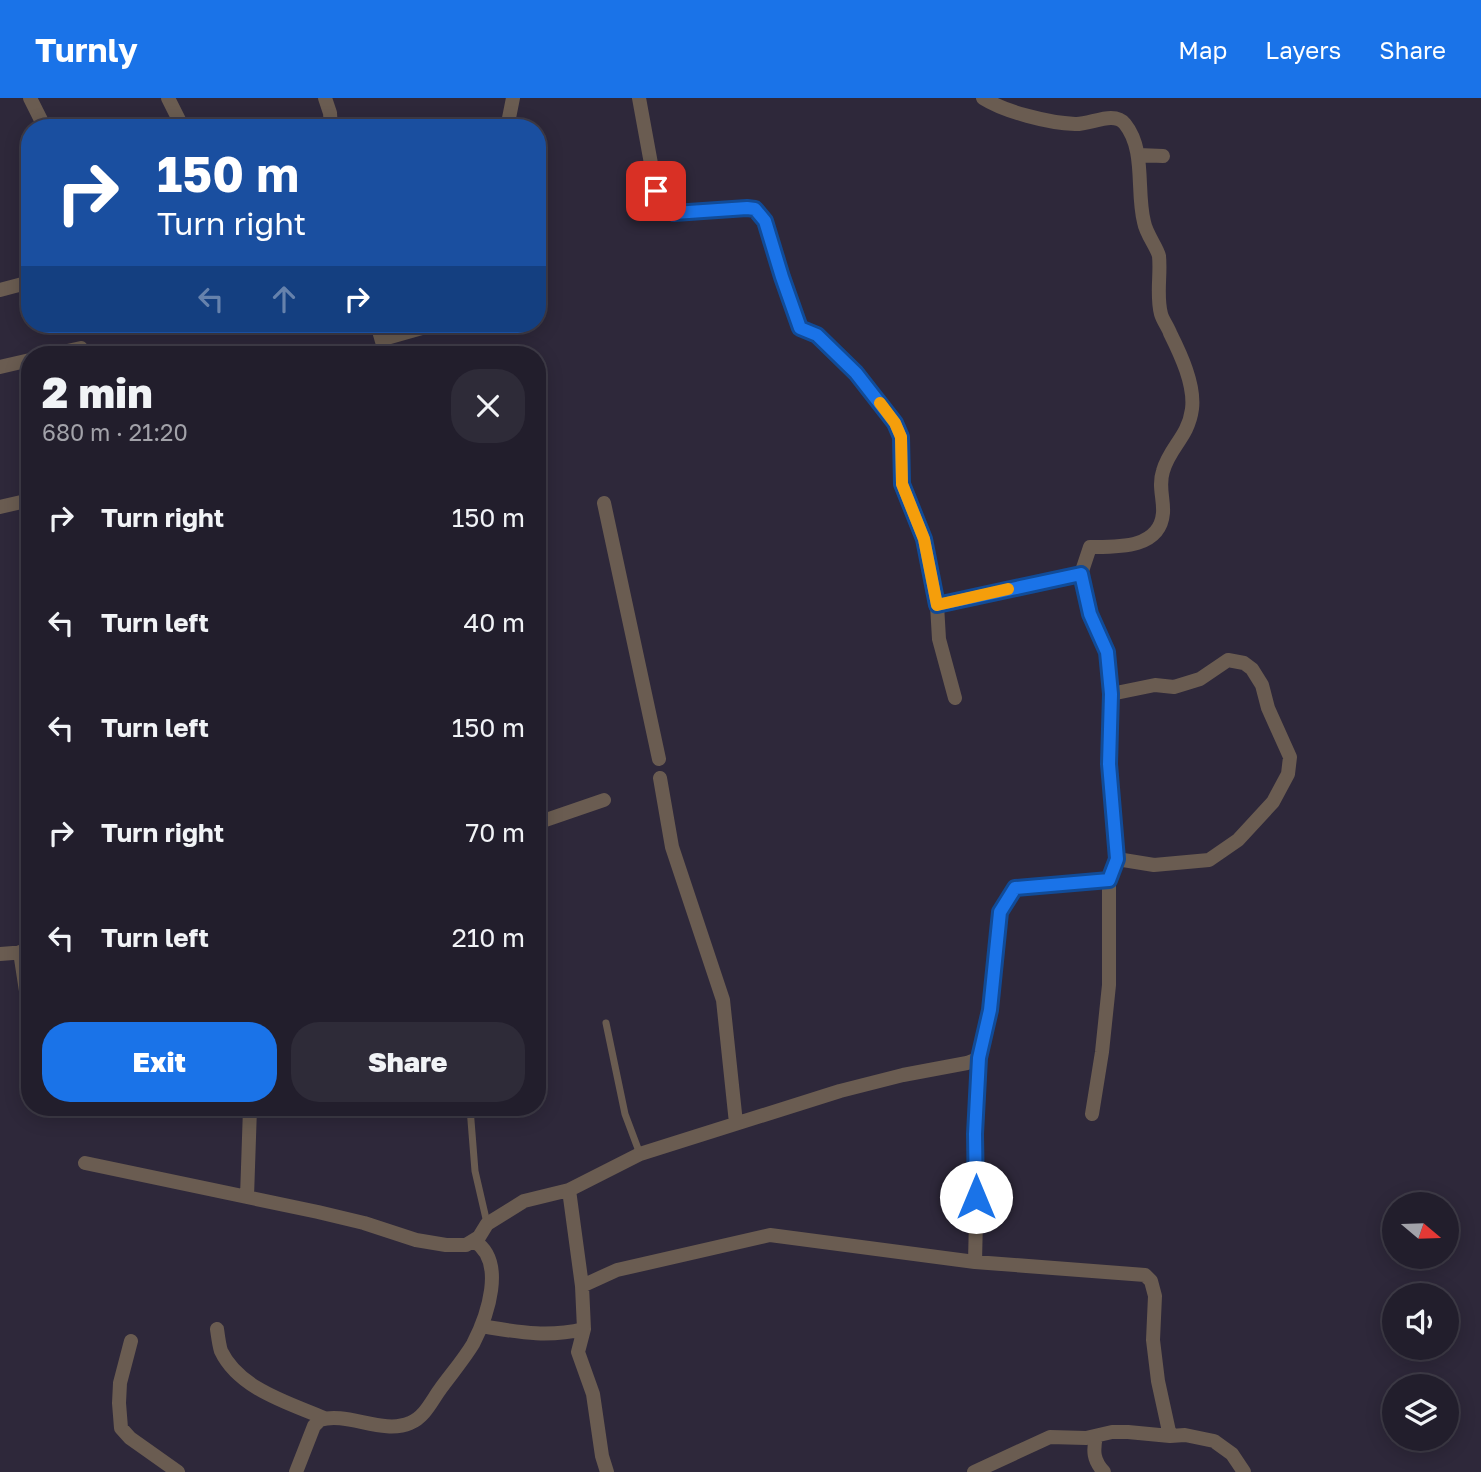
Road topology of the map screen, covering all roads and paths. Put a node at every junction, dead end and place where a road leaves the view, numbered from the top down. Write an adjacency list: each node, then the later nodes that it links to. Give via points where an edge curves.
1 (30, 98): 7 (street)
2 (169, 98): 8 (street)
3 (326, 98): 9 (street)
4 (513, 98): 10 (street)
5 (639, 98): 25 (street, via 656,191 664,207 674,213 755,209 765,221 800,328 817,335 856,373 895,423 901,437 902,484 924,539)
6 (984, 98): 11 (street, via 1012,112 1067,123 1115,118 1123,121)
7 (40, 119)
8 (179, 119)
9 (330, 119)
10 (509, 119)
11 (1138, 155): 12 (street); 24 (street, via 1144,225 1158,253 1161,315 1185,369 1192,409 1186,432 1163,470 1163,512 1156,533 1142,543 1090,547)
12 (1163, 156)
13 (21, 284): 14 (street)
14 (0, 290)
15 (381, 333): 17 (street)
16 (404, 333): 17 (street)
17 (383, 339): 18 (street)
18 (384, 346)
19 (21, 362): 20 (street)
20 (0, 367)
21 (21, 502): 23 (street)
22 (604, 503): 28 (street)
23 (0, 507)
24 (1081, 574): 25 (street); 26 (street, via 1090,614 1107,652)
25 (937, 605): 27 (street, via 939,639)
26 (1111, 694): 32 (street, via 1109,764); 32 (street, via 1154,685 1174,687 1200,679 1228,660 1244,663 1262,685 1290,757 1282,786 1268,808 1238,840 1209,860 1154,865)
27 (955, 698)
28 (659, 759)
29 (660, 778): 41 (street, via 672,847 723,1000)
30 (604, 800): 31 (street)
31 (546, 820)
32 (1117, 859): 33 (street)
33 (1109, 880): 37 (street, via 1015,888 1000,912 990,1010); 38 (street, via 1109,985)
34 (21, 952): 35 (street)
35 (0, 954)
36 (606, 1023): 42 (lane, via 625,1114)
37 (979, 1058): 41 (street, via 841,1091); 48 (street)
38 (1092, 1114)
39 (250, 1116): 45 (street)
40 (471, 1116): 46 (lane, via 475,1171)
41 (736, 1123): 42 (street)
42 (640, 1154): 44 (street)
43 (85, 1163): 45 (street)
44 (569, 1190): 46 (street, via 524,1201); 49 (street)
45 (247, 1197): 47 (street, via 364,1223 416,1240 446,1245)
46 (487, 1224): 47 (street)
47 (474, 1241): 50 (street, via 485,1249 491,1272 492,1286)
48 (975, 1262): 49 (street, via 769,1235 617,1270); 56 (street, via 1145,1275 1155,1296 1158,1381)
49 (582, 1286): 52 (street)
50 (481, 1326): 52 (street, via 541,1335); 54 (street, via 429,1406 410,1423 396,1426)
51 (217, 1329): 54 (street, via 221,1350 231,1366 257,1388)
52 (583, 1329): 59 (street, via 578,1352 593,1394)
53 (131, 1342): 57 (street, via 120,1383 121,1428)
54 (324, 1418): 58 (street, via 314,1426)
55 (1096, 1436): 56 (street, via 1128,1432); 60 (street, via 1050,1437); 61 (street, via 1095,1461)
56 (1170, 1436): 62 (street, via 1214,1441 1233,1454)
57 (178, 1472)
58 (296, 1472)
59 (607, 1472)
60 (974, 1472)
61 (1104, 1472)
62 (1244, 1472)

